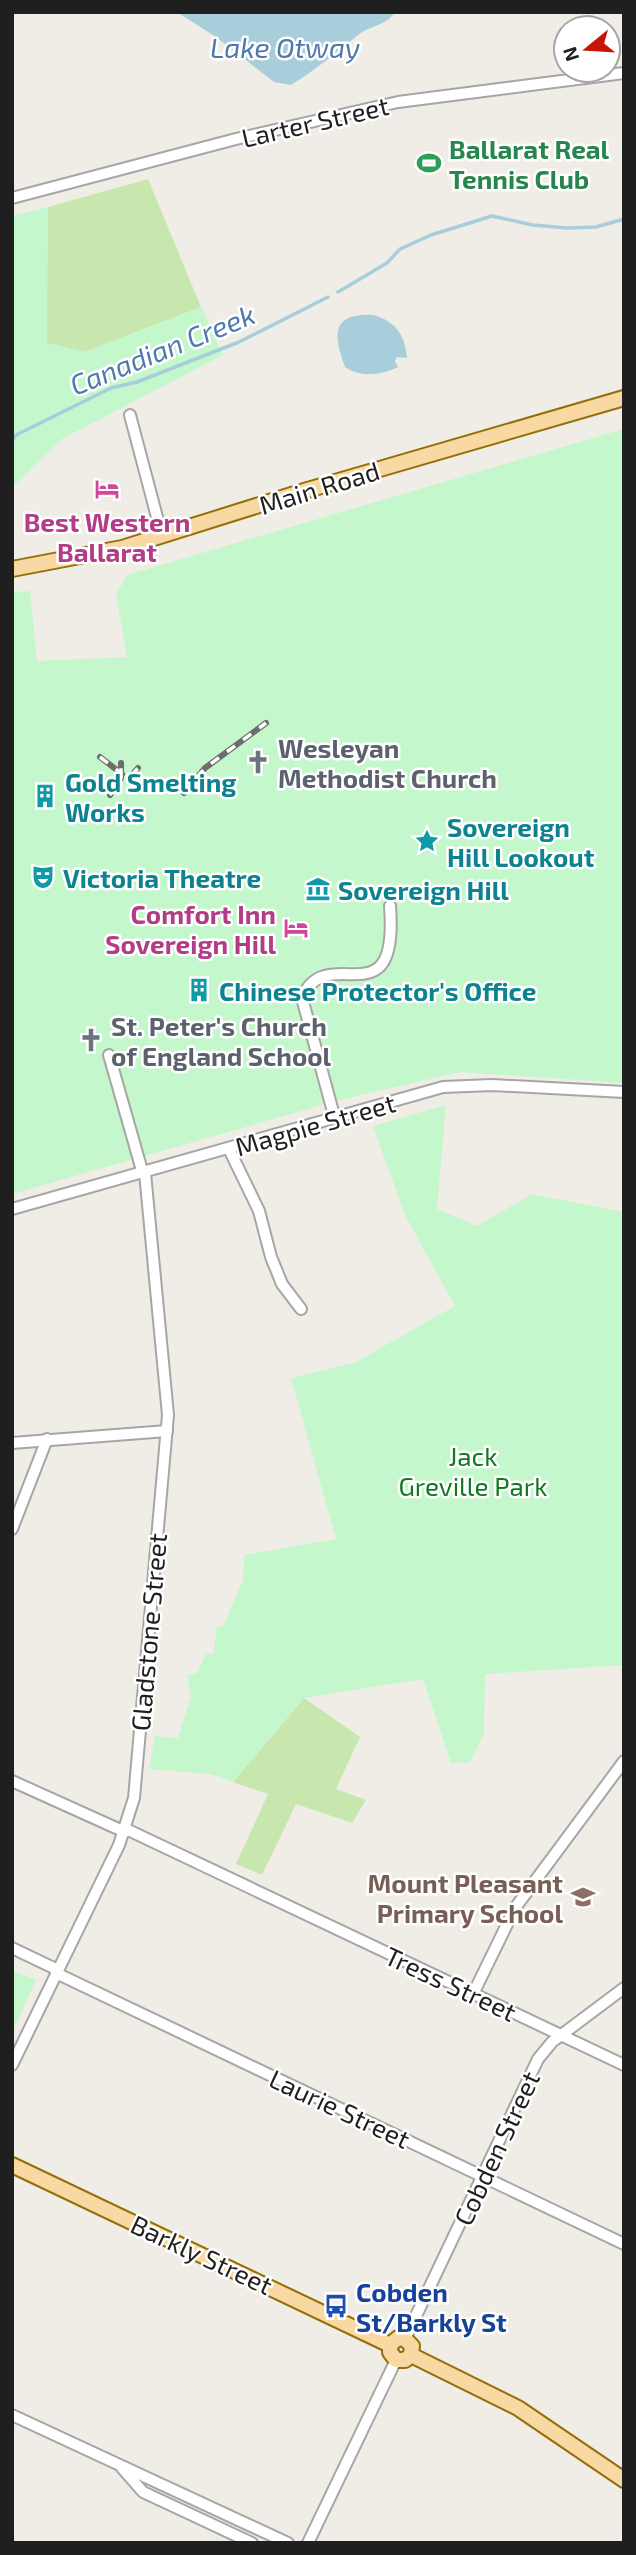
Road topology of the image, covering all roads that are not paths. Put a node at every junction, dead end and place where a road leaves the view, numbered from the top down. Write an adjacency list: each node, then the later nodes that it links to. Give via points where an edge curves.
1 (624, 74): 2 (street, Larter Street, via 398,102)
2 (12, 198)
3 (624, 398): 5 (main road, Main Road)
4 (130, 415): 5 (street)
5 (162, 536): 6 (main road, Main Road, via 83,558)
6 (12, 569)
7 (390, 906): 10 (street, via 391,943 381,966 362,975 324,975 311,983 303,998)
8 (109, 1055): 12 (street, Gladstone Street)
9 (624, 1092): 10 (street, Magpie Street, via 460,1085)
10 (335, 1119): 11 (street, Magpie Street)
11 (229, 1149): 12 (street, Magpie Street); 14 (street, via 259,1212 282,1284)
12 (144, 1174): 13 (street, Magpie Street); 15 (street, Gladstone Street)
13 (12, 1209)
14 (301, 1309)
15 (167, 1431): 16 (street); 21 (street, Gladstone Street, via 136,1783)
16 (47, 1439): 17 (street); 18 (street)
17 (12, 1443)
18 (12, 1529)
19 (624, 1761): 25 (street, via 515,1908)
20 (12, 1781): 21 (street, Tress Street)
21 (125, 1830): 23 (street, Gladstone Street); 25 (street, Tress Street)
22 (12, 1948): 23 (street, Laurie Street)
23 (57, 1972): 27 (street, Gladstone Street); 30 (street, Laurie Street)
24 (624, 1988): 26 (street, Cobden Street)
25 (472, 1994): 26 (street, Tress Street)
26 (561, 2035): 28 (street, Tress Street); 30 (street, Cobden Street, via 538,2059)
27 (12, 2065)
28 (624, 2065)
29 (12, 2165): 33 (main road, Barkly Street)
30 (483, 2176): 31 (street, Laurie Street); 32 (street, Cobden Street)
31 (624, 2244)
32 (405, 2339): 33 (main road, via 398,2338); 34 (main road, via 412,2346)
33 (390, 2345): 35 (main road)
34 (411, 2355): 35 (main road); 38 (main road, via 518,2408)
35 (396, 2360): 41 (street)
36 (12, 2415): 37 (street)
37 (120, 2466): 39 (street, via 143,2492); 40 (street)
38 (624, 2480)
39 (252, 2543)
40 (288, 2543)
41 (308, 2543)

